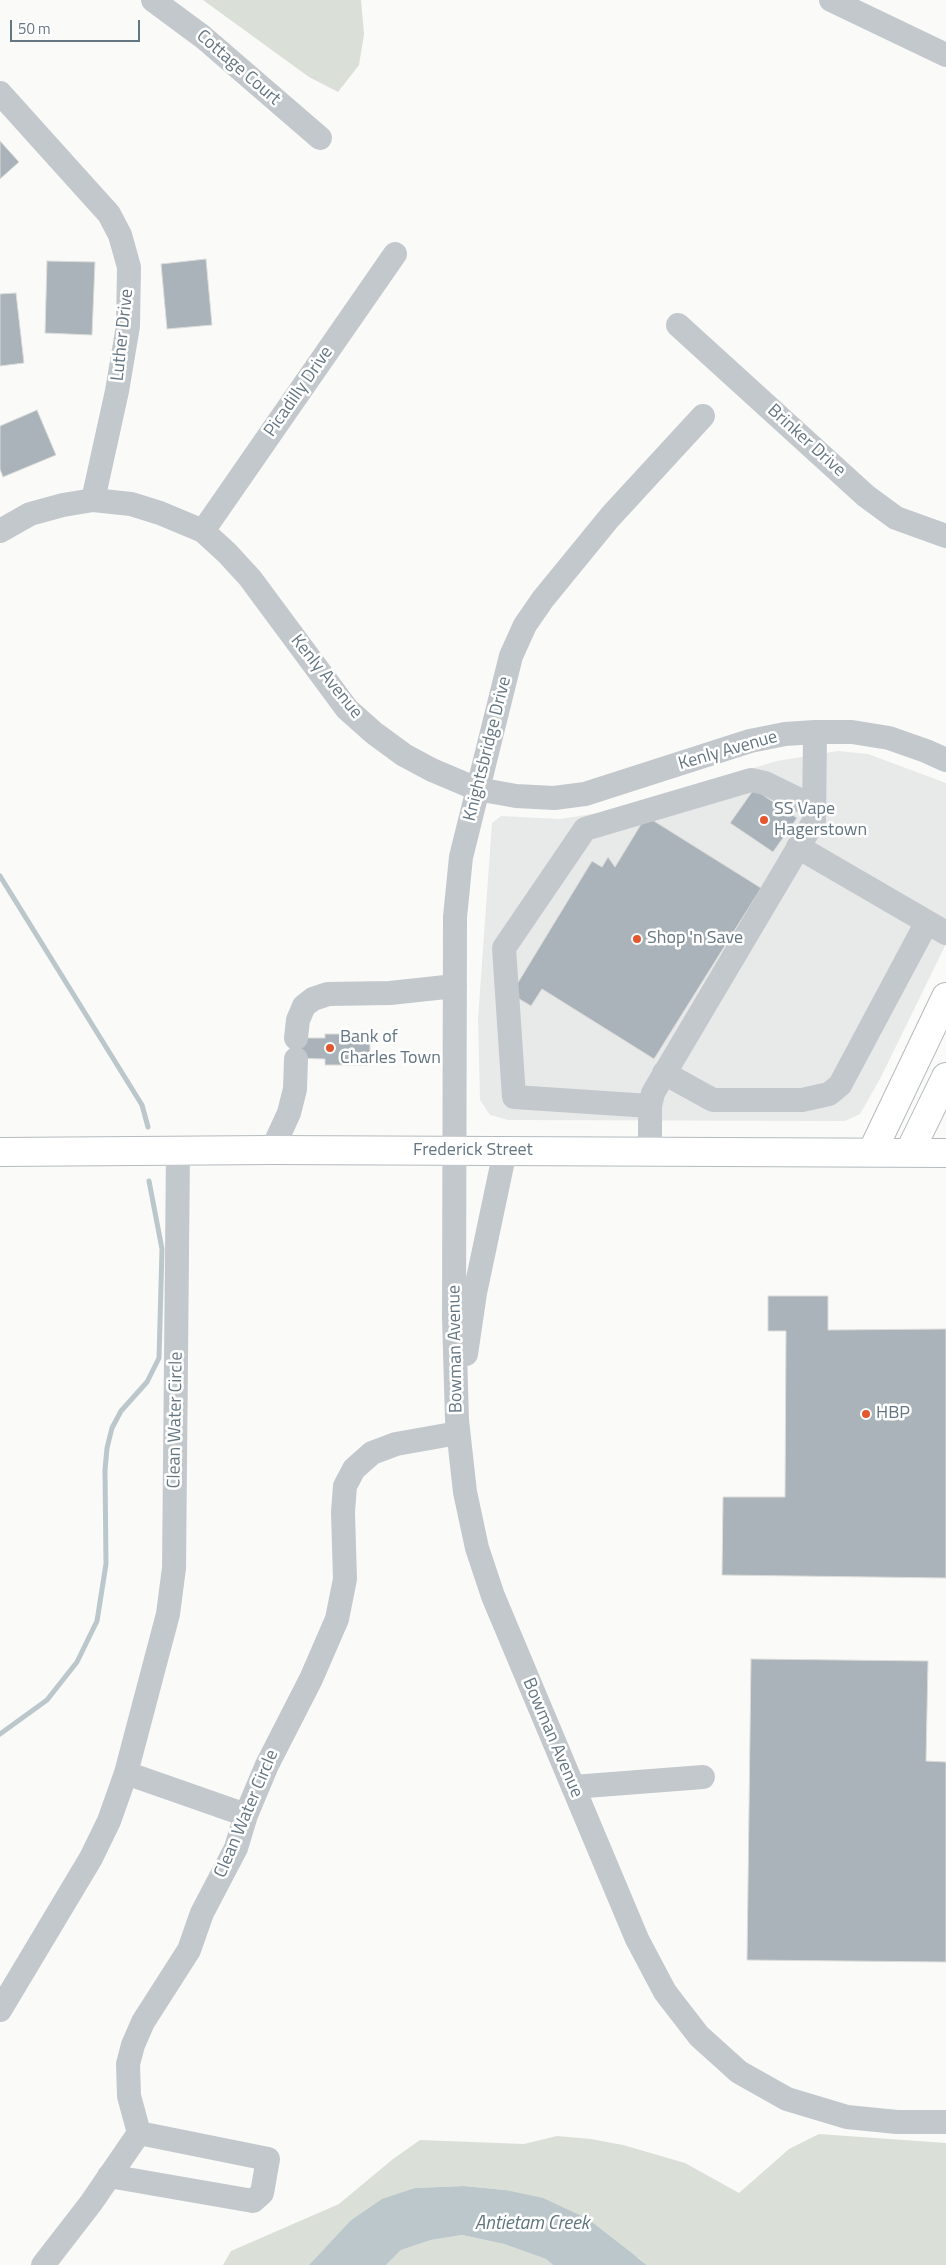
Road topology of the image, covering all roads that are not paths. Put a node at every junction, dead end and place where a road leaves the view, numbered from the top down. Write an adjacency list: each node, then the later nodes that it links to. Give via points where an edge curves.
1 (153, 0): 5 (street, Cottage Court, via 203,37)
2 (831, 0): 3 (street)
3 (946, 55)
4 (0, 93): 9 (street, Luther Drive, via 109,214 120,235 129,268 128,326)
5 (320, 138)
6 (395, 254): 11 (street, Picadilly Drive)
7 (678, 326): 12 (street, Brinker Drive, via 866,496 896,518)
8 (703, 416): 15 (street, Knightsbridge Drive, via 610,517 525,625 511,656)
9 (93, 500): 10 (street, Kenly Avenue, via 30,514); 11 (street, Kenly Avenue, via 131,504)
10 (0, 531)
11 (203, 531): 15 (street, Kenly Avenue, via 250,578 347,709 404,755)
12 (946, 536)
13 (815, 732): 14 (street, Kenly Avenue, via 852,732 889,738); 16 (street, Kenly Avenue, via 750,741); 17 (street)
14 (946, 760)
15 (477, 789): 16 (street, Kenly Avenue, via 554,798); 21 (street, Knightsbridge Drive, via 457,882)
16 (579, 795): 18 (street)
17 (814, 807): 18 (street, via 765,783 750,780); 19 (street, via 814,821)
18 (585, 829): 25 (street, via 504,948 514,1097)
19 (798, 847): 20 (street); 23 (street)
20 (936, 928): 23 (street, via 840,1085 829,1094 802,1100 712,1100)
21 (455, 986): 26 (street, via 390,993 328,994 313,998 304,1006 298,1020 295,1089 289,1113); 27 (street, Knightsbridge Drive)
22 (946, 997): 32 (main road)
23 (664, 1073): 25 (street)
24 (946, 1077): 33 (main road)
25 (650, 1106): 31 (street)
26 (272, 1150): 27 (main road, Frederick Street); 28 (main road, Frederick Street)
27 (455, 1150): 29 (main road, Frederick Street); 35 (street, Bowman Avenue, via 454,1318)
28 (178, 1151): 30 (main road, Frederick Street); 36 (street, Clean Water Circle, via 174,1568 159,1653)
29 (504, 1151): 31 (main road, Frederick Street); 35 (street, via 475,1293)
30 (0, 1152)
31 (650, 1152): 32 (main road, Frederick Street)
32 (872, 1152): 33 (main road, Frederick Street)
33 (909, 1153): 34 (main road, Frederick Street)
34 (946, 1153)
35 (458, 1427): 38 (street, Bowman Avenue, via 465,1492 476,1548); 39 (street, Clean Water Circle, via 372,1452 354,1470 345,1486 345,1579 337,1619)
36 (126, 1773): 39 (street); 40 (street, Clean Water Circle, via 109,1821 91,1858)
37 (703, 1776): 38 (street)
38 (573, 1787): 41 (street, Bowman Avenue, via 637,1939 664,1992 699,2036 732,2066 787,2099 847,2117)
39 (246, 1815): 42 (street, Clean Water Circle, via 236,1848 202,1914 189,1950 133,2045 128,2064 129,2096)
40 (0, 2010)
41 (946, 2122)
42 (139, 2133): 43 (street); 43 (street, via 268,2159 262,2194 253,2201)
43 (109, 2176): 44 (street)
44 (44, 2265)

